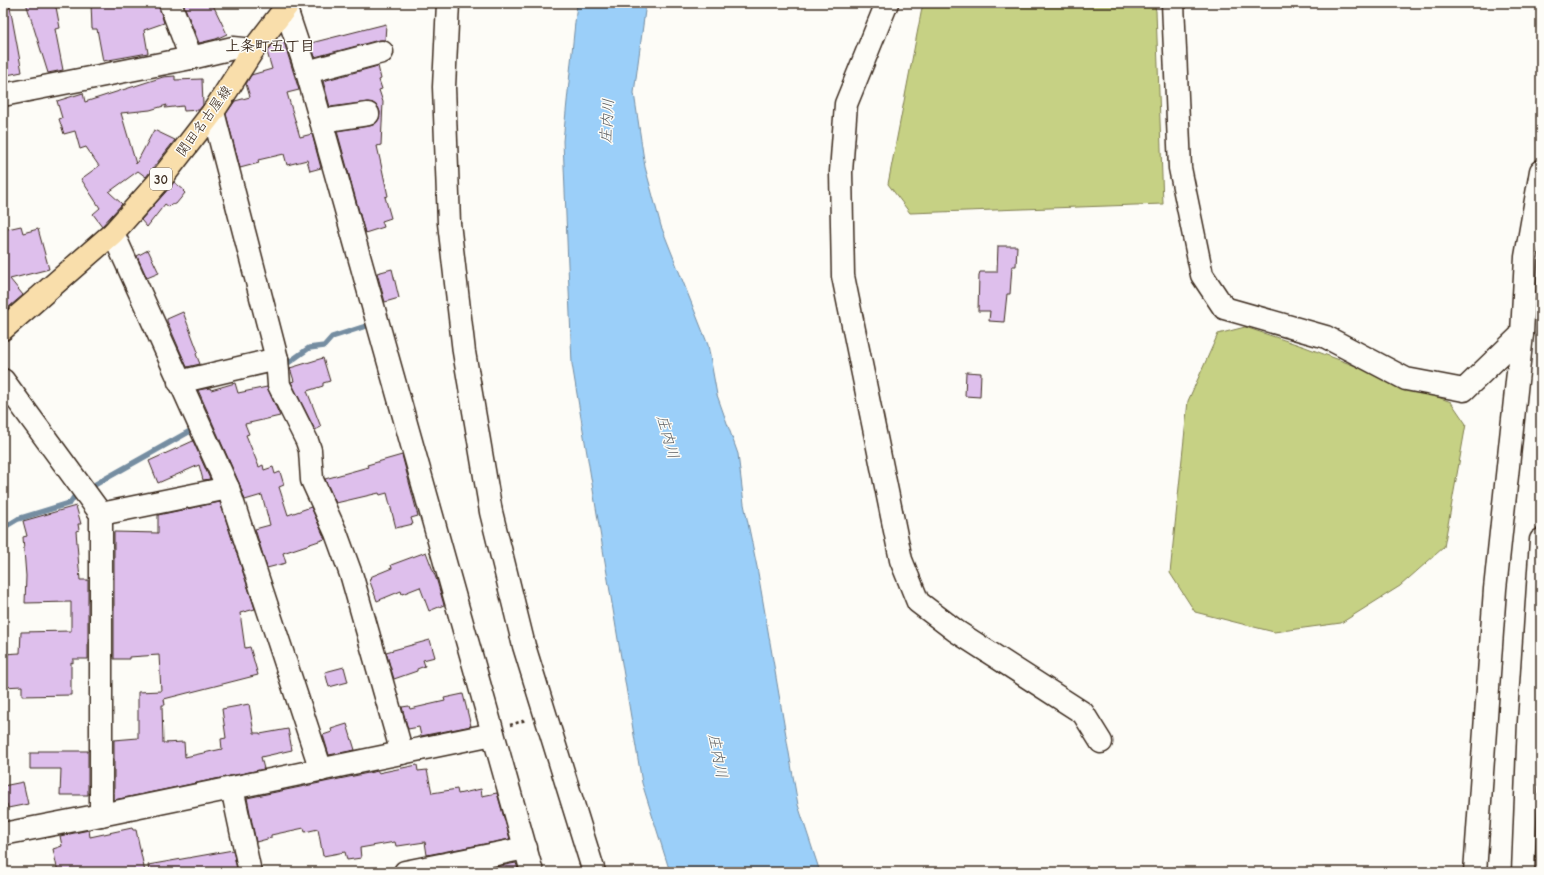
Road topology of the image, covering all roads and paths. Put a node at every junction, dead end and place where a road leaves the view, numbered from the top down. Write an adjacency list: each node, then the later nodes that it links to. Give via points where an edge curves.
1 (170, 3): 8 (street)
2 (448, 3): 24 (street, via 444,87 449,224 464,352 491,512 524,646)
3 (887, 3): 27 (street, via 846,104 841,172 843,276 901,560 918,602 956,631 1083,713)
4 (1173, 3): 17 (street, via 1180,168 1202,275 1224,308 1326,338 1406,379 1464,390)
5 (286, 5): 6 (main road, 関田名古屋線 / 30); 9 (street)
6 (253, 50): 8 (street, via 233,48); 11 (main road, 関田名古屋線 / 30)
7 (382, 52): 9 (street)
8 (190, 58): 10 (street)
9 (307, 72): 13 (street)
10 (4, 92)
11 (213, 112): 15 (main road, 関田名古屋線 / 30, via 161,179); 18 (street)
12 (368, 114): 13 (street)
13 (321, 120): 26 (street)
14 (1541, 171): 17 (street, via 1526,257)
15 (113, 233): 16 (main road, 関田名古屋線 / 30); 20 (street)
16 (3, 329)
17 (1522, 334): 38 (street, via 1495,589)
18 (277, 359): 20 (street); 28 (street, via 279,385 307,441 312,480 352,577)
19 (3, 380): 22 (street)
20 (180, 382): 21 (street)
21 (228, 488): 22 (street); 29 (street)
22 (101, 514): 31 (street)
23 (1541, 540): 25 (street)
24 (546, 715): 26 (path); 37 (street)
25 (1535, 721): 39 (street)
26 (492, 732): 28 (street); 33 (street)
27 (1101, 742)
28 (402, 753): 29 (street)
29 (321, 770): 30 (street)
30 (232, 788): 31 (street); 34 (street)
31 (101, 816): 32 (street)
32 (3, 834)
33 (526, 848): 35 (street); 36 (street)
34 (250, 872)
35 (405, 872)
36 (532, 872)
37 (594, 872)
38 (1475, 872)
39 (1524, 872)

